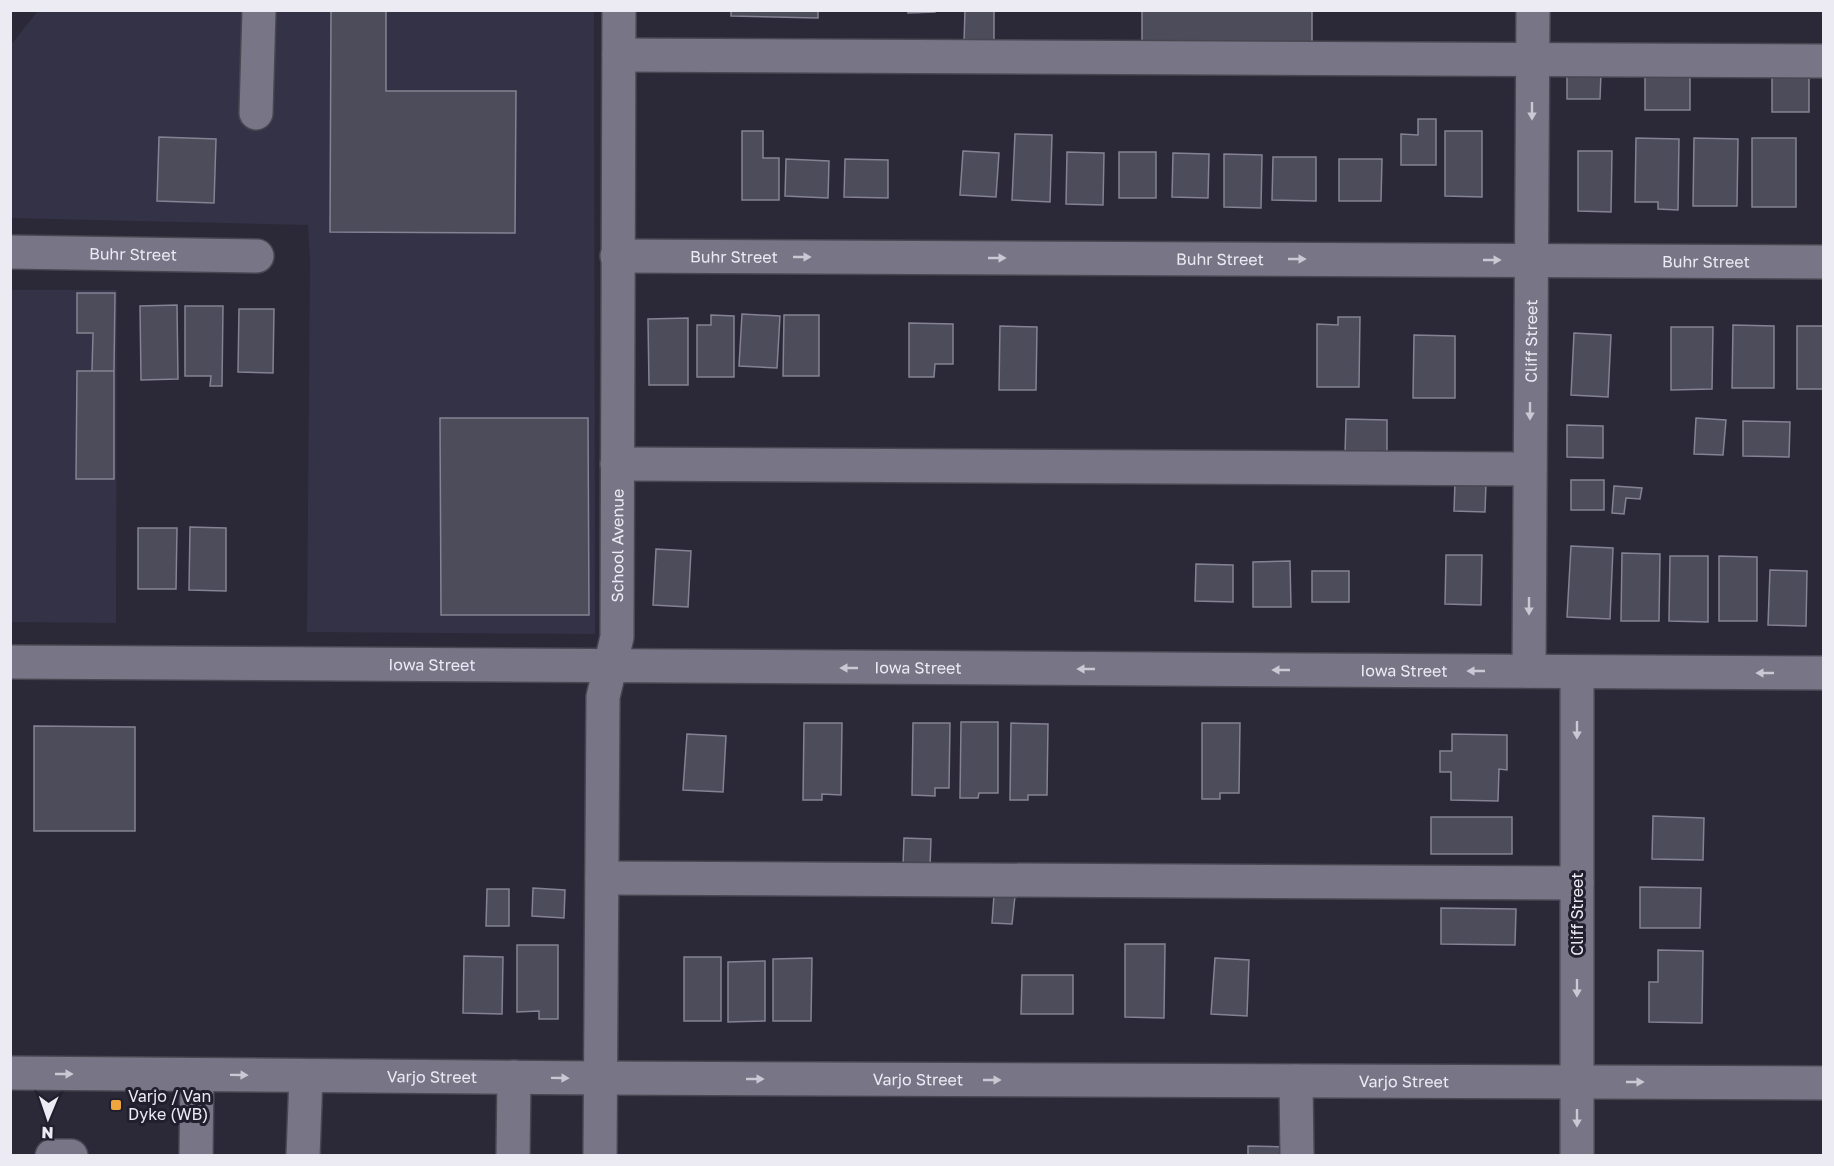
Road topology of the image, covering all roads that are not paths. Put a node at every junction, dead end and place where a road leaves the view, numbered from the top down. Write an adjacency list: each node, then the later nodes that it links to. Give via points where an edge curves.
1 (259, 10): 7 (street)
2 (619, 10): 4 (street, School Avenue)
3 (1533, 10): 5 (street, Cliff Street)
4 (619, 56): 5 (street); 10 (street, School Avenue)
5 (1533, 60): 6 (street); 11 (street, Cliff Street, one-way to 11)
6 (1824, 61)
7 (256, 113)
8 (10, 252): 9 (street, Buhr Street)
9 (257, 256)
10 (617, 256): 11 (street, Buhr Street, one-way to 11); 13 (street, School Avenue)
11 (1532, 261): 12 (street, Buhr Street); 14 (street, Cliff Street, one-way to 14)
12 (1824, 262)
13 (617, 464): 14 (street); 16 (street, School Avenue, via 617,637)
14 (1530, 469): 17 (street, Cliff Street, one-way to 17)
15 (10, 662): 16 (street, Iowa Street)
16 (611, 667): 17 (street, Iowa Street, one-way to 16); 20 (street, School Avenue, via 603,698)
17 (1529, 671): 18 (street, Iowa Street)
18 (1577, 672): 19 (street, Iowa Street, one-way to 18); 21 (street, Cliff Street, one-way to 21)
19 (1824, 673)
20 (602, 878): 21 (street); 26 (street, School Avenue)
21 (1577, 883): 28 (street, Cliff Street, one-way to 28)
22 (10, 1073): 23 (street, Varjo Street, one-way to 23)
23 (197, 1075): 24 (street, Varjo Street, one-way to 24); 32 (street)
24 (306, 1076): 25 (street, Varjo Street); 33 (street)
25 (514, 1077): 26 (street, Varjo Street, one-way to 26); 34 (street)
26 (601, 1078): 27 (street, Varjo Street, one-way to 27); 35 (street, School Avenue)
27 (1296, 1081): 28 (street, Varjo Street); 36 (street)
28 (1577, 1081): 29 (street, Varjo Street, one-way to 29); 37 (street, Cliff Street, one-way to 37)
29 (1824, 1083)
30 (52, 1155): 31 (street)
31 (71, 1155)
32 (196, 1155)
33 (303, 1155)
34 (513, 1155)
35 (600, 1155)
36 (1297, 1155)
37 (1577, 1155)

